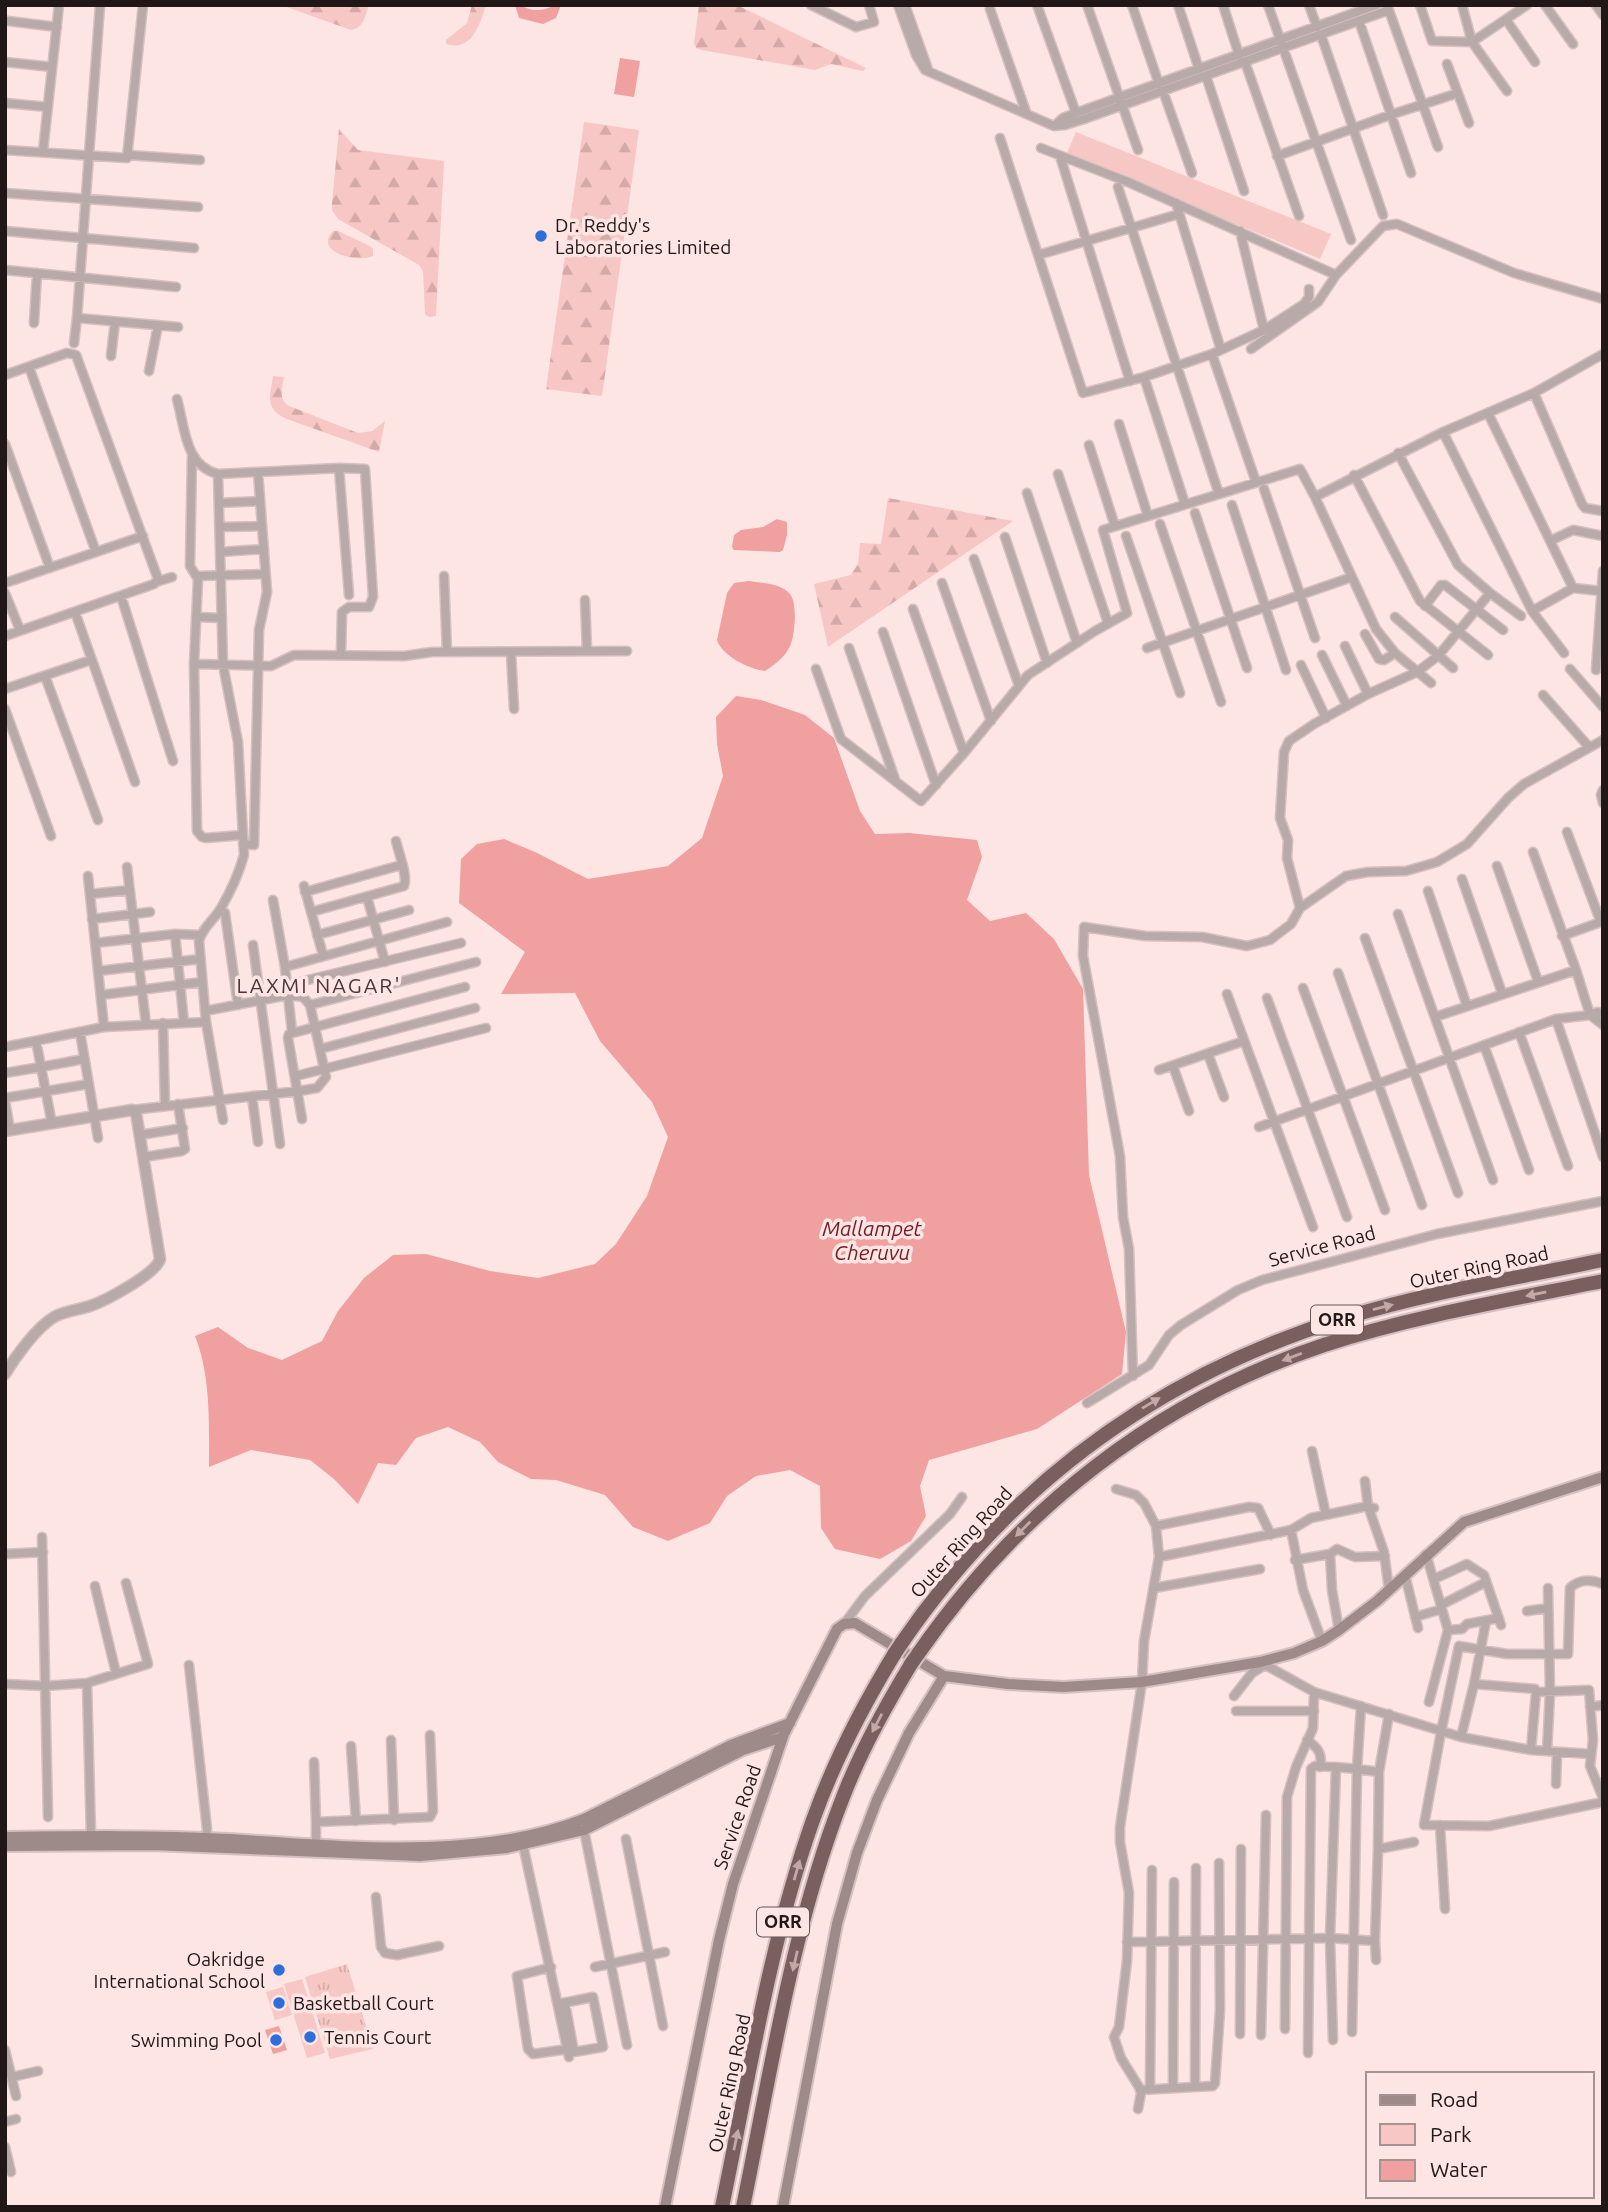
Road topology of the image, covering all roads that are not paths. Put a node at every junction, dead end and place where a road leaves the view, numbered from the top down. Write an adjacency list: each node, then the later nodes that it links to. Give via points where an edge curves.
1 (59, 5): 26 (street)
2 (100, 5): 60 (street)
3 (143, 5): 57 (street)
4 (869, 5): 18 (street, via 874,22 856,27)
5 (1037, 5): 45 (street)
6 (1087, 5): 40 (street)
7 (1132, 5): 37 (street)
8 (1178, 5): 36 (street)
9 (1223, 5): 31 (street)
10 (1268, 5): 29 (street)
11 (1309, 5): 27 (street)
12 (1376, 5): 22 (street)
13 (1420, 5): 28 (street, via 1432,41)
14 (1462, 5): 28 (street)
15 (1527, 5): 25 (street)
16 (1545, 5): 30 (street)
17 (1595, 5): 23 (street)
18 (816, 6)
19 (901, 6): 44 (street, via 929,72)
20 (1388, 8): 22 (street); 42 (street)
21 (990, 9): 44 (street)
22 (1354, 13): 27 (street); 46 (street)
23 (1603, 15)
24 (8, 21): 26 (street)
25 (1507, 21): 28 (street); 33 (street)
26 (57, 27): 35 (street)
27 (1319, 31): 29 (street); 49 (street)
28 (1472, 42): 38 (street)
29 (1281, 44): 31 (street); 51 (street)
30 (1573, 44)
31 (1242, 58): 36 (street); 59 (street)
32 (5, 62): 35 (street)
33 (1535, 62)
34 (1447, 64): 39 (street)
35 (52, 67): 43 (street)
36 (1203, 72): 37 (street); 65 (street)
37 (1161, 87): 40 (street); 62 (street)
38 (1507, 91)
39 (1458, 93): 42 (street); 47 (street)
40 (1121, 101): 45 (street); 48 (street); 55 (street)
41 (5, 103): 43 (street)
42 (1422, 105): 46 (street); 52 (street)
43 (48, 107): 56 (street)
44 (1026, 113): 48 (street)
45 (1076, 113): 48 (street)
46 (1390, 115): 49 (street); 63 (street)
47 (1469, 123)
48 (1054, 126)
49 (1352, 128): 51 (street); 71 (street)
50 (1000, 138): 80 (street)
51 (1315, 142): 59 (street); 77 (street)
52 (1438, 147)
53 (1041, 148): 58 (street)
54 (5, 150): 56 (street)
55 (1138, 150)
56 (43, 151): 60 (street)
57 (128, 155): 60 (street, via 125,159); 61 (street)
58 (1060, 156): 68 (street); 78 (street)
59 (1277, 156): 72 (street)
60 (89, 157): 67 (street)
61 (200, 160)
62 (1192, 173)
63 (1411, 173)
64 (1118, 187): 73 (street)
65 (1244, 191)
66 (5, 193): 67 (street)
67 (85, 199): 69 (street); 76 (street)
68 (1176, 203): 70 (street); 75 (street)
69 (198, 207)
70 (1179, 214): 73 (street); 96 (street)
71 (1383, 215)
72 (1299, 216)
73 (1132, 228): 78 (street); 100 (street)
74 (5, 231): 76 (street)
75 (1240, 231): 83 (street); 93 (street)
76 (82, 238): 79 (street); 84 (street)
77 (1350, 240)
78 (1087, 241): 80 (street); 105 (street)
79 (194, 248)
80 (1038, 255): 105 (street, via 1083,393)
81 (5, 270): 82 (street)
82 (37, 273): 84 (street); 90 (street)
83 (1336, 275): 87 (street, via 1383,226 1393,223 1514,273); 95 (street, via 1312,307)
84 (79, 277): 85 (street); 88 (street)
85 (176, 286)
86 (1309, 289): 93 (street, via 1304,304)
87 (1603, 299)
88 (76, 318): 89 (street); 94 (street)
89 (114, 322): 91 (street); 99 (street)
90 (34, 323)
91 (158, 325): 92 (street); 102 (street)
92 (178, 327)
93 (1264, 330): 96 (street)
94 (74, 343)
95 (1251, 349)
96 (1221, 350): 97 (street)
97 (1212, 354): 100 (street); 120 (street)
98 (1603, 355): 106 (street)
99 (111, 356)
100 (1177, 366): 104 (street); 123 (street)
101 (29, 367): 103 (street); 136 (street, via 67,353 76,355); 142 (street)
102 (149, 371)
103 (5, 375)
104 (1144, 377): 105 (street); 127 (street)
105 (1130, 381)
106 (1534, 393): 108 (street); 129 (street, via 1582,504)
107 (177, 399): 114 (street)
108 (1488, 413): 110 (street); 140 (street)
109 (1119, 424): 131 (street)
110 (1443, 432): 113 (street); 168 (street)
111 (5, 444): 145 (street)
112 (1089, 445): 134 (street)
113 (1398, 453): 119 (street); 159 (street, via 1454,560)
114 (192, 457): 117 (street, via 204,470); 148 (street, via 190,566)
115 (340, 468): 116 (street); 160 (street); 195 (street, via 366,472 373,597 369,607 349,607 342,612)
116 (258, 472): 117 (street); 125 (street)
117 (218, 474): 126 (street)
118 (1058, 474): 175 (street)
119 (1354, 475): 124 (street); 164 (street)
120 (1256, 482): 123 (street); 124 (street, via 1300,469)
121 (1264, 489): 162 (street)
122 (1027, 493): 184 (street)
123 (1220, 494): 127 (street)
124 (1315, 497): 152 (street)
125 (260, 501): 126 (street); 133 (street)
126 (219, 503): 135 (street)
127 (1185, 504): 131 (street)
128 (1232, 505): 165 (street)
129 (1603, 511)
130 (1195, 513): 174 (street)
131 (1148, 516): 134 (street)
132 (1160, 524): 178 (street)
133 (262, 526): 135 (street); 141 (street)
134 (1115, 526): 175 (street, via 1102,530 1127,613)
135 (220, 527): 143 (street)
136 (142, 536): 142 (street); 153 (street)
137 (1126, 536): 185 (street)
138 (1603, 536): 140 (street, via 1573,530)
139 (1005, 537): 200 (street)
140 (1550, 541): 156 (street)
141 (264, 550): 143 (street); 147 (street)
142 (96, 552): 145 (street)
143 (220, 552): 151 (street)
144 (974, 559): 214 (street)
145 (50, 568): 154 (street)
146 (1603, 571): 157 (street)
147 (265, 574): 151 (street); 204 (street)
148 (198, 576): 151 (street); 171 (street)
149 (444, 576): 191 (street)
150 (172, 577): 153 (street)
151 (221, 577): 173 (street)
152 (1352, 577): 162 (street); 193 (street, via 1376,628)
153 (156, 582): 161 (street)
154 (5, 583)
155 (942, 583): 225 (street)
156 (1573, 589): 157 (street); 168 (street)
157 (1601, 591): 210 (street)
158 (5, 593): 176 (street)
159 (1490, 593): 167 (street); 170 (street)
160 (349, 595)
161 (121, 596): 169 (street); 229 (street)
162 (1300, 596): 165 (street); 183 (street)
163 (584, 600): 189 (street)
164 (1425, 606): 167 (street, via 1443,584); 180 (street)
165 (1266, 608): 174 (street); 209 (street)
166 (913, 609): 228 (street)
167 (1477, 611): 177 (street); 180 (street)
168 (1532, 611): 194 (street)
169 (75, 612): 176 (street); 199 (street)
170 (1521, 616)
171 (197, 617): 173 (street); 201 (street)
172 (1395, 617): 198 (street)
173 (222, 618): 202 (street)
174 (1231, 620): 178 (street); 205 (street)
175 (1108, 623): 184 (street)
176 (20, 630): 182 (street)
177 (1503, 630)
178 (1197, 631): 185 (street); 219 (street)
179 (883, 632): 232 (street)
180 (1459, 632): 197 (street); 198 (street)
181 (1365, 634): 193 (street, via 1379,659)
182 (5, 636)
183 (1315, 638)
184 (1077, 643): 200 (street)
185 (1162, 643): 188 (street); 216 (street)
186 (1345, 646): 217 (street)
187 (849, 648): 231 (street)
188 (1147, 648)
189 (587, 651): 190 (street); 192 (street)
190 (626, 651)
191 (447, 652): 192 (street); 195 (street)
192 (511, 652): 223 (street)
193 (1395, 653): 211 (street)
194 (1564, 653)
195 (341, 655): 204 (street, via 294,655 276,665)
196 (1322, 655): 220 (street)
197 (1488, 655)
198 (1438, 656): 206 (street); 211 (street)
199 (91, 660): 212 (street); 230 (street)
200 (1046, 663): 214 (street)
201 (194, 664): 202 (street); 238 (street, via 197,831 206,838)
202 (223, 665): 204 (street); 238 (street, via 237,742)
203 (1301, 665): 224 (street)
204 (260, 666): 238 (street, via 254,845)
205 (1247, 668)
206 (1453, 668)
207 (816, 669): 231 (street, via 841,739)
208 (1570, 669): 221 (street)
209 (1286, 670)
210 (1596, 670)
211 (1417, 672): 213 (street); 217 (street)
212 (45, 676): 215 (street); 235 (street)
213 (1431, 683)
214 (1019, 686): 225 (street)
215 (5, 689)
216 (1180, 693)
217 (1368, 694): 220 (street)
218 (1543, 695): 227 (street)
219 (1221, 702)
220 (1347, 706): 224 (street)
221 (1603, 707)
222 (5, 709): 237 (street)
223 (514, 709)
224 (1326, 718): 251 (street, via 1289,741 1284,752 1280,818)
225 (990, 721): 228 (street)
226 (1603, 740): 227 (street)
227 (1589, 747): 251 (street, via 1524,784 1467,844 1437,862 1406,871 1346,876)
228 (964, 753): 232 (street)
229 (173, 761)
230 (135, 782)
231 (896, 782): 232 (street, via 921,801)
232 (936, 785)
233 (1603, 790): 234 (street)
234 (1603, 803)
235 (97, 820)
236 (1567, 832): 264 (street, via 1600,922)
237 (51, 836)
238 (243, 840): 262 (street, via 240,872)
239 (396, 841): 241 (street)
240 (1533, 852): 264 (street)
241 (401, 865): 249 (street, via 406,875 404,886); 254 (street, via 304,889)
242 (1497, 866): 281 (street)
243 (127, 867): 246 (street)
244 (88, 876): 248 (street)
245 (1462, 879): 288 (street)
246 (130, 890): 248 (street); 256 (street)
247 (1428, 891): 296 (street)
248 (90, 894): 258 (street)
249 (367, 897): 254 (street); 259 (street)
250 (274, 900): 277 (street)
251 (1300, 908): 370 (street, via 1291,925 1270,940 1247,946 1202,937 1145,936 1084,927 1083,957 1120,1156)
252 (409, 910): 259 (street)
253 (150, 912): 256 (street)
254 (311, 912): 263 (street)
255 (225, 913): 294 (street)
256 (132, 914): 258 (street); 266 (street)
257 (1398, 914): 301 (street)
258 (92, 919): 268 (street)
259 (373, 920): 263 (street); 267 (street)
260 (447, 922): 267 (street)
261 (175, 934): 262 (street); 266 (street); 273 (street)
262 (201, 935): 272 (street)
263 (317, 935): 271 (street)
264 (1562, 936): 278 (street)
265 (1365, 938): 326 (street)
266 (135, 939): 268 (street); 276 (street)
267 (379, 940): 271 (street); 274 (street)
268 (95, 943): 279 (street)
269 (461, 943): 274 (street)
270 (253, 945): 293 (street)
271 (323, 955): 277 (street)
272 (200, 960): 273 (street); 282 (street)
273 (177, 961): 276 (street); 283 (street)
274 (385, 962): 284 (street)
275 (476, 962): 295 (street)
276 (139, 966): 279 (street); 287 (street)
277 (285, 967): 284 (street)
278 (1576, 970): 281 (street); 300 (street)
279 (98, 971): 290 (street)
280 (1338, 973): 329 (street)
281 (1538, 981): 288 (street)
282 (202, 982): 283 (street); 298 (street)
283 (180, 985): 287 (street); 305 (street)
284 (288, 985): 291 (street)
285 (465, 987): 309 (street)
286 (1303, 988): 334 (street)
287 (142, 989): 290 (street); 306 (street)
288 (1502, 993): 296 (street)
289 (1227, 994): 315 (street)
290 (100, 995): 308 (street)
291 (288, 995): 293 (street); 295 (street, via 303,997); 312 (street)
292 (1267, 998): 341 (street)
293 (261, 1001): 294 (street); 333 (street)
294 (238, 1005): 298 (street)
295 (310, 1006): 309 (street)
296 (1467, 1006): 301 (street)
297 (475, 1009): 318 (street)
298 (205, 1011): 303 (street)
299 (1603, 1014): 300 (street)
300 (1590, 1015): 302 (street); 307 (street)
301 (1435, 1017): 320 (street)
302 (1556, 1020): 313 (street); 357 (street)
303 (206, 1022): 305 (street); 338 (street)
304 (163, 1023): 305 (street); 306 (street); 340 (street)
305 (184, 1023)
306 (146, 1024): 308 (street)
307 (1603, 1025)
308 (104, 1027): 311 (street)
309 (315, 1027): 312 (street); 318 (street)
310 (486, 1028): 324 (street)
311 (79, 1032): 314 (street); 321 (street)
312 (292, 1032): 328 (street, via 288,1038)
313 (1519, 1032): 316 (street); 358 (street)
314 (36, 1041): 317 (street); 323 (street)
315 (1244, 1041): 319 (street); 347 (street)
316 (1484, 1045): 320 (street); 359 (street)
317 (5, 1047)
318 (320, 1049): 324 (street)
319 (1208, 1054): 322 (street); 336 (street)
320 (1450, 1058): 326 (street); 360 (street)
321 (84, 1059): 323 (street); 330 (street)
322 (1173, 1066): 325 (street); 343 (street)
323 (41, 1067): 327 (street); 332 (street)
324 (325, 1069): 328 (street); 331 (street, via 326,1077 317,1088)
325 (1160, 1070)
326 (1412, 1071): 329 (street); 361 (street)
327 (5, 1073)
328 (296, 1076): 331 (street)
329 (1379, 1083): 334 (street); 363 (street)
330 (89, 1084): 332 (street); 344 (street)
331 (299, 1091): 333 (street); 345 (street)
332 (46, 1092): 337 (street); 348 (street)
333 (275, 1094): 335 (street); 355 (street)
334 (1343, 1096): 341 (street); 364 (street)
335 (252, 1097): 338 (street); 354 (street)
336 (1224, 1097)
337 (5, 1100): 351 (street)
338 (219, 1100): 339 (street); 346 (street)
339 (178, 1104): 340 (street); 350 (street)
340 (165, 1106): 342 (street)
341 (1309, 1109): 347 (street); 365 (street)
342 (132, 1110): 344 (street); 352 (street)
343 (1189, 1111)
344 (94, 1118): 348 (street); 353 (street)
345 (302, 1119)
346 (222, 1121)
347 (1273, 1122): 349 (street); 366 (street)
348 (52, 1124): 351 (street)
349 (1259, 1127)
350 (183, 1128): 352 (street); 356 (street, via 185,1149)
351 (8, 1131)
352 (140, 1135): 356 (street)
353 (98, 1138)
354 (258, 1142)
355 (280, 1144)
356 (144, 1157): 369 (street, via 159,1264 104,1300 54,1317 19,1352)
357 (1603, 1157)
358 (1568, 1166)
359 (1529, 1170)
360 (1493, 1180)
361 (1458, 1193)
362 (1603, 1201): 370 (street, Service Road, via 1437,1234 1262,1280 1181,1325 1149,1365)
363 (1422, 1205)
364 (1385, 1210)
365 (1348, 1217)
366 (1312, 1227)
367 (1603, 1260): 519 (highway, Outer Ring Road / ORR, one-way to 367, via 774,1962 804,1846 825,1790 849,1734 898,1648 968,1557 1010,1513 1094,1441 1136,1412 1233,1359 1347,1317)
368 (1603, 1281): 520 (highway, Outer Ring Road / ORR, one-way to 520, via 1410,1321 1306,1352 1215,1390 1106,1457 1031,1520 983,1570 915,1659 843,1797 798,1947)
369 (5, 1374)
370 (1133, 1376): 371 (street, Service Road)
371 (1087, 1403)
372 (1312, 1451): 378 (street)
373 (1600, 1480): 386 (main road, via 1464,1522)
374 (1365, 1481): 377 (street)
375 (1116, 1489): 379 (street, via 1136,1495)
376 (962, 1497): 405 (street, Service Road, via 865,1596)
377 (1371, 1507): 378 (street); 387 (street)
378 (1326, 1515): 380 (street)
379 (1156, 1526): 381 (street, via 1249,1507 1258,1508); 388 (street)
380 (1291, 1530): 381 (street); 389 (street)
381 (1271, 1535): 388 (street)
382 (42, 1537): 383 (street)
383 (43, 1552): 384 (street); 420 (street)
384 (5, 1554)
385 (1330, 1554): 387 (street, via 1337,1549 1355,1557); 389 (street); 407 (street)
386 (1426, 1554): 391 (main road); 392 (street)
387 (1385, 1556): 399 (street)
388 (1159, 1557): 397 (street)
389 (1295, 1560): 409 (street)
390 (1260, 1569): 397 (street)
391 (1405, 1575): 399 (main road); 403 (street)
392 (1434, 1579): 393 (street, via 1467,1564 1484,1574); 400 (street)
393 (1486, 1582): 400 (street); 404 (street, via 1500,1622)
394 (126, 1583): 414 (street, via 149,1662)
395 (1603, 1584): 411 (street, via 1583,1581 1570,1588 1568,1654)
396 (95, 1586): 414 (street)
397 (1154, 1588): 416 (street)
398 (1548, 1588): 401 (street)
399 (1389, 1590): 407 (main road)
400 (1442, 1607): 403 (street); 408 (street)
401 (1548, 1608): 402 (street); 411 (street)
402 (1527, 1611)
403 (1415, 1617): 406 (street)
404 (1486, 1620): 408 (street); 410 (street)
405 (844, 1624): 415 (main road, via 855,1623); 432 (main road, Service Road, via 837,1629)
406 (1418, 1628)
407 (1339, 1630): 409 (main road)
408 (1448, 1630): 425 (street)
409 (1322, 1641): 412 (main road)
410 (1481, 1650): 411 (street); 419 (street); 433 (street, via 1459,1646)
411 (1549, 1654): 423 (street)
412 (1263, 1663): 416 (main road); 421 (street); 424 (street)
413 (189, 1665): 465 (street)
414 (116, 1673): 417 (street)
415 (944, 1676): 416 (main road, via 1063,1687); 521 (main road, via 909,1734 857,1853 838,1924)
416 (1142, 1682): 488 (street, via 1120,1827 1129,1894)
417 (87, 1683): 420 (street); 461 (street)
418 (5, 1684): 420 (street)
419 (1474, 1684): 422 (street); 436 (street)
420 (46, 1686): 455 (street)
421 (1314, 1692): 427 (street); 430 (street)
422 (1535, 1692): 423 (street); 442 (street)
423 (1550, 1693): 428 (street, via 1589,1690); 443 (street)
424 (1234, 1696)
425 (1429, 1702)
426 (1603, 1705): 428 (street)
427 (1361, 1706): 431 (street); 450 (street)
428 (1590, 1707): 439 (street)
429 (1236, 1711): 430 (street)
430 (1314, 1711): 438 (street)
431 (1389, 1714): 433 (street); 451 (street)
432 (790, 1723): 435 (main road, Service Road); 468 (main road, via 731,1745 553,1830 473,1844)
433 (1441, 1732): 436 (street); 459 (street, via 1424,1825)
434 (430, 1735): 456 (street, via 432,1815)
435 (783, 1737): 460 (main road, via 743,1750); 518 (main road, Service Road, via 733,1884)
436 (1461, 1737): 442 (street)
437 (391, 1740): 456 (street)
438 (1307, 1740): 447 (street); 449 (street, via 1320,1753)
439 (1593, 1740): 440 (street); 445 (street)
440 (1603, 1740)
441 (351, 1746): 457 (street)
442 (1531, 1750): 443 (street)
443 (1547, 1751): 444 (street)
444 (1557, 1752): 445 (street); 452 (street)
445 (1591, 1754): 453 (street, via 1590,1766)
446 (314, 1762): 458 (street)
447 (1296, 1766): 449 (street); 477 (street, via 1287,1797)
448 (1336, 1767): 449 (street); 450 (street); 479 (street)
449 (1316, 1768): 478 (street)
450 (1357, 1769): 451 (street); 486 (street)
451 (1379, 1772): 470 (street)
452 (1556, 1784)
453 (1603, 1800): 459 (street, via 1489,1826)
454 (1266, 1815): 481 (street)
455 (48, 1817)
456 (394, 1820): 457 (street)
457 (356, 1821): 458 (street)
458 (316, 1822): 468 (street)
459 (1440, 1825): 476 (street)
460 (584, 1830): 466 (main road); 493 (street)
461 (91, 1836): 462 (main road); 465 (main road)
462 (5, 1837)
463 (626, 1839): 491 (street)
464 (1414, 1842): 470 (street)
465 (206, 1844): 466 (main road, via 420,1856); 467 (main road); 468 (main road)
466 (523, 1845): 494 (street)
467 (5, 1846)
468 (316, 1846)
469 (1241, 1849): 480 (street)
470 (1378, 1849): 487 (street)
471 (1219, 1863): 485 (street)
472 (1196, 1868): 484 (street)
473 (1152, 1870): 482 (street)
474 (1174, 1882): 483 (street)
475 (376, 1897): 489 (street, via 385,1953 397,1955)
476 (1445, 1909)
477 (1285, 1938): 478 (street); 481 (street); 498 (street)
478 (1308, 1938): 479 (street); 506 (street)
479 (1330, 1938): 486 (street); 502 (street)
480 (1241, 1939): 481 (street); 485 (street); 500 (street)
481 (1263, 1939): 501 (street)
482 (1150, 1941): 483 (street); 488 (street); 511 (street)
483 (1174, 1941): 484 (street); 510 (street)
484 (1196, 1941): 485 (street); 509 (street)
485 (1219, 1941): 509 (street, via 1215,2083)
486 (1353, 1941): 487 (street); 499 (street)
487 (1376, 1941): 492 (street)
488 (1127, 1942): 511 (street, via 1127,1973 1114,2037 1121,2058)
489 (439, 1946)
490 (665, 1952): 491 (street)
491 (649, 1955): 493 (street); 497 (street)
492 (1376, 1960)
493 (612, 1963): 495 (street); 503 (street)
494 (551, 1967): 496 (street); 505 (street, via 517,1976 528,2049 533,2054)
495 (595, 1967)
496 (562, 2003): 505 (street); 505 (street, via 593,1997 603,2047)
497 (663, 2026)
498 (1285, 2029)
499 (1352, 2032)
500 (1240, 2034)
501 (1261, 2035)
502 (1333, 2040)
503 (627, 2045)
504 (5, 2050): 508 (street)
505 (570, 2053)
506 (1308, 2053)
507 (38, 2071): 508 (street)
508 (12, 2077): 512 (street)
509 (1195, 2086): 510 (street)
510 (1173, 2088): 511 (street)
511 (1145, 2090): 513 (street)
512 (16, 2096)
513 (1138, 2109)
514 (16, 2119): 515 (street)
515 (5, 2122)
516 (5, 2147): 517 (street)
517 (11, 2172)
518 (665, 2207)
519 (722, 2207)
520 (743, 2207)
521 (783, 2207)

